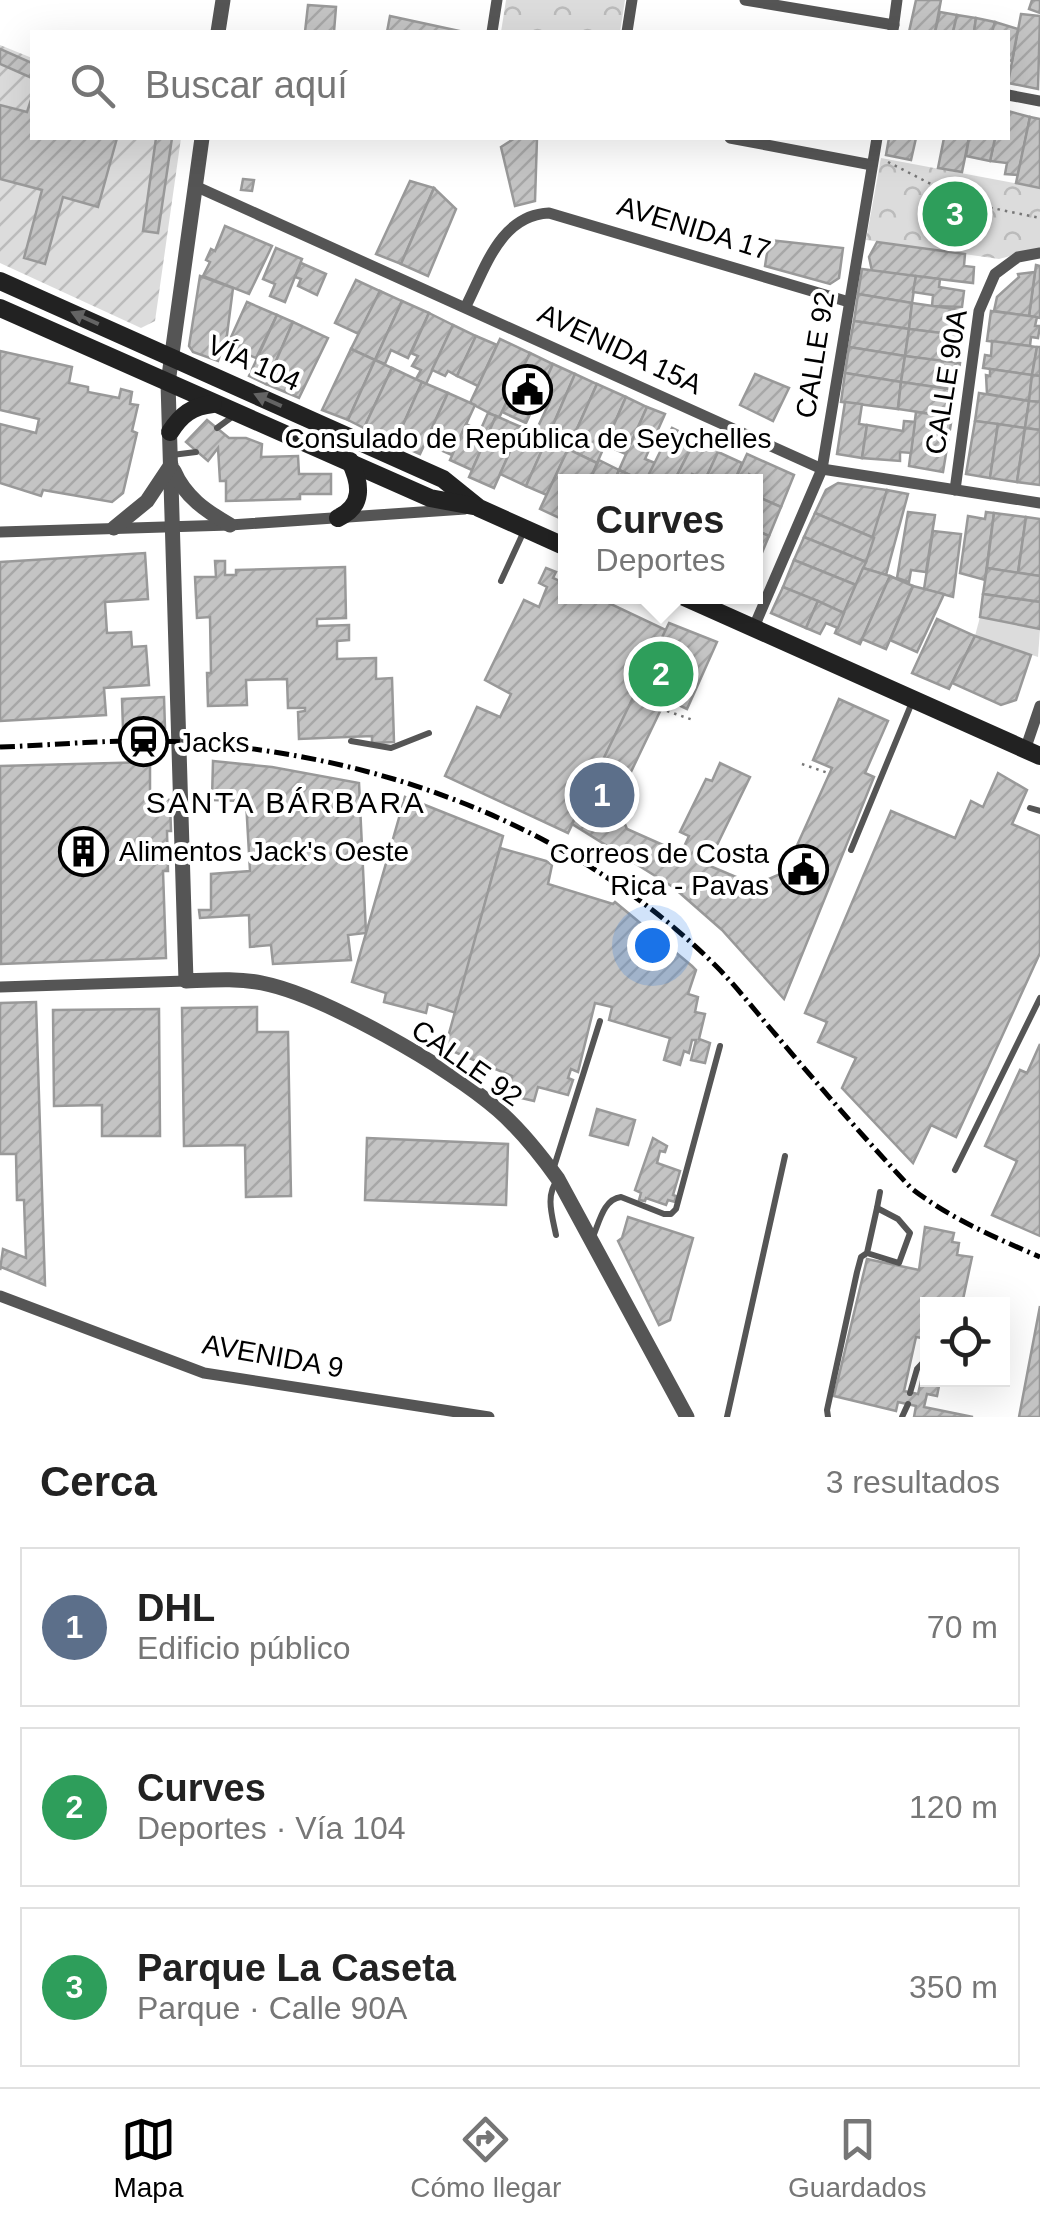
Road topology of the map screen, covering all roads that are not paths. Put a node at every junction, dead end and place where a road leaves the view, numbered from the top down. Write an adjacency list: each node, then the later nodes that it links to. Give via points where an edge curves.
1 (223, 0): 7 (street)
2 (497, 0): 8 (street)
3 (632, 0): 9 (street)
4 (745, 0): 6 (street)
5 (897, 0): 6 (street)
6 (893, 29)
7 (218, 30)
8 (492, 30)
9 (627, 30)
10 (1010, 94): 11 (street)
11 (1040, 100)
12 (202, 140): 16 (street)
13 (742, 140): 15 (street)
14 (876, 140): 15 (street, CALLE 92)
15 (877, 162): 19 (street, CALLE 92)
16 (195, 186): 20 (street, AVENIDA 15A); 22 (street)
17 (1040, 254): 32 (street, CALLE 90A, via 1018,257 995,274 980,311)
18 (0, 281): 22 (main road, VÍA 104, one-way to 18)
19 (849, 302): 20 (street, AVENIDA 17, via 541,213 523,218 500,241); 31 (street, CALLE 92)
20 (466, 306): 31 (street, AVENIDA 15A)
21 (0, 308): 23 (main road, VÍA 104)
22 (170, 356): 23 (street); 34 (main road, VÍA 104, one-way to 22, via 443,479)
23 (168, 383): 24 (main road, VÍA 104); 27 (street)
24 (217, 404): 25 (main road, VÍA 104); 27 (main road, via 187,412)
25 (237, 413): 26 (lane); 30 (main road, VÍA 104)
26 (217, 428)
27 (170, 432): 29 (street)
28 (196, 452): 29 (lane)
29 (171, 460): 36 (street); 37 (street, via 188,495); 38 (street, via 147,501)
30 (350, 461): 34 (main road, VÍA 104, via 430,498); 35 (main road, via 359,495)
31 (822, 469): 32 (street, AVENIDA 15A); 44 (street, CALLE 92)
32 (955, 490): 33 (street, AVENIDA 15A)
33 (1040, 503)
34 (479, 508): 35 (street); 39 (main road, VÍA 104)
35 (338, 518): 37 (street)
36 (172, 526): 37 (street); 38 (street); 53 (street)
37 (230, 526)
38 (114, 528): 40 (street)
39 (524, 530): 41 (main road, VÍA 104); 42 (lane)
40 (0, 532)
41 (558, 544)
42 (501, 581)
43 (700, 604): 44 (main road)
44 (754, 628): 45 (main road)
45 (914, 699): 49 (main road); 52 (lane)
46 (1040, 706): 49 (street)
47 (429, 733): 48 (lane, via 391,748)
48 (352, 741)
49 (1033, 753)
50 (1030, 808): 51 (lane)
51 (1040, 811)
52 (851, 850)
53 (186, 981): 54 (street); 60 (street, CALLE 92, via 266,984 357,1022 494,1107)
54 (0, 988)
55 (1040, 998): 59 (lane)
56 (600, 1021): 60 (lane)
57 (720, 1046): 64 (lane, via 676,1209 664,1214 614,1197)
58 (785, 1156): 72 (lane)
59 (955, 1170)
60 (556, 1175): 63 (lane, via 550,1207); 64 (street, CALLE 92)
61 (880, 1192): 62 (lane)
62 (877, 1208): 65 (lane); 65 (lane, via 910,1233 900,1263)
63 (556, 1235)
64 (592, 1240): 71 (street, CALLE 92)
65 (867, 1253): 73 (lane, via 857,1272)
66 (0, 1296): 70 (street, AVENIDA 9, via 204,1373)
67 (920, 1367): 68 (lane)
68 (910, 1392)
69 (908, 1404): 74 (lane)
70 (489, 1417)
71 (688, 1417)
72 (727, 1417)
73 (828, 1417)
74 (902, 1417)

